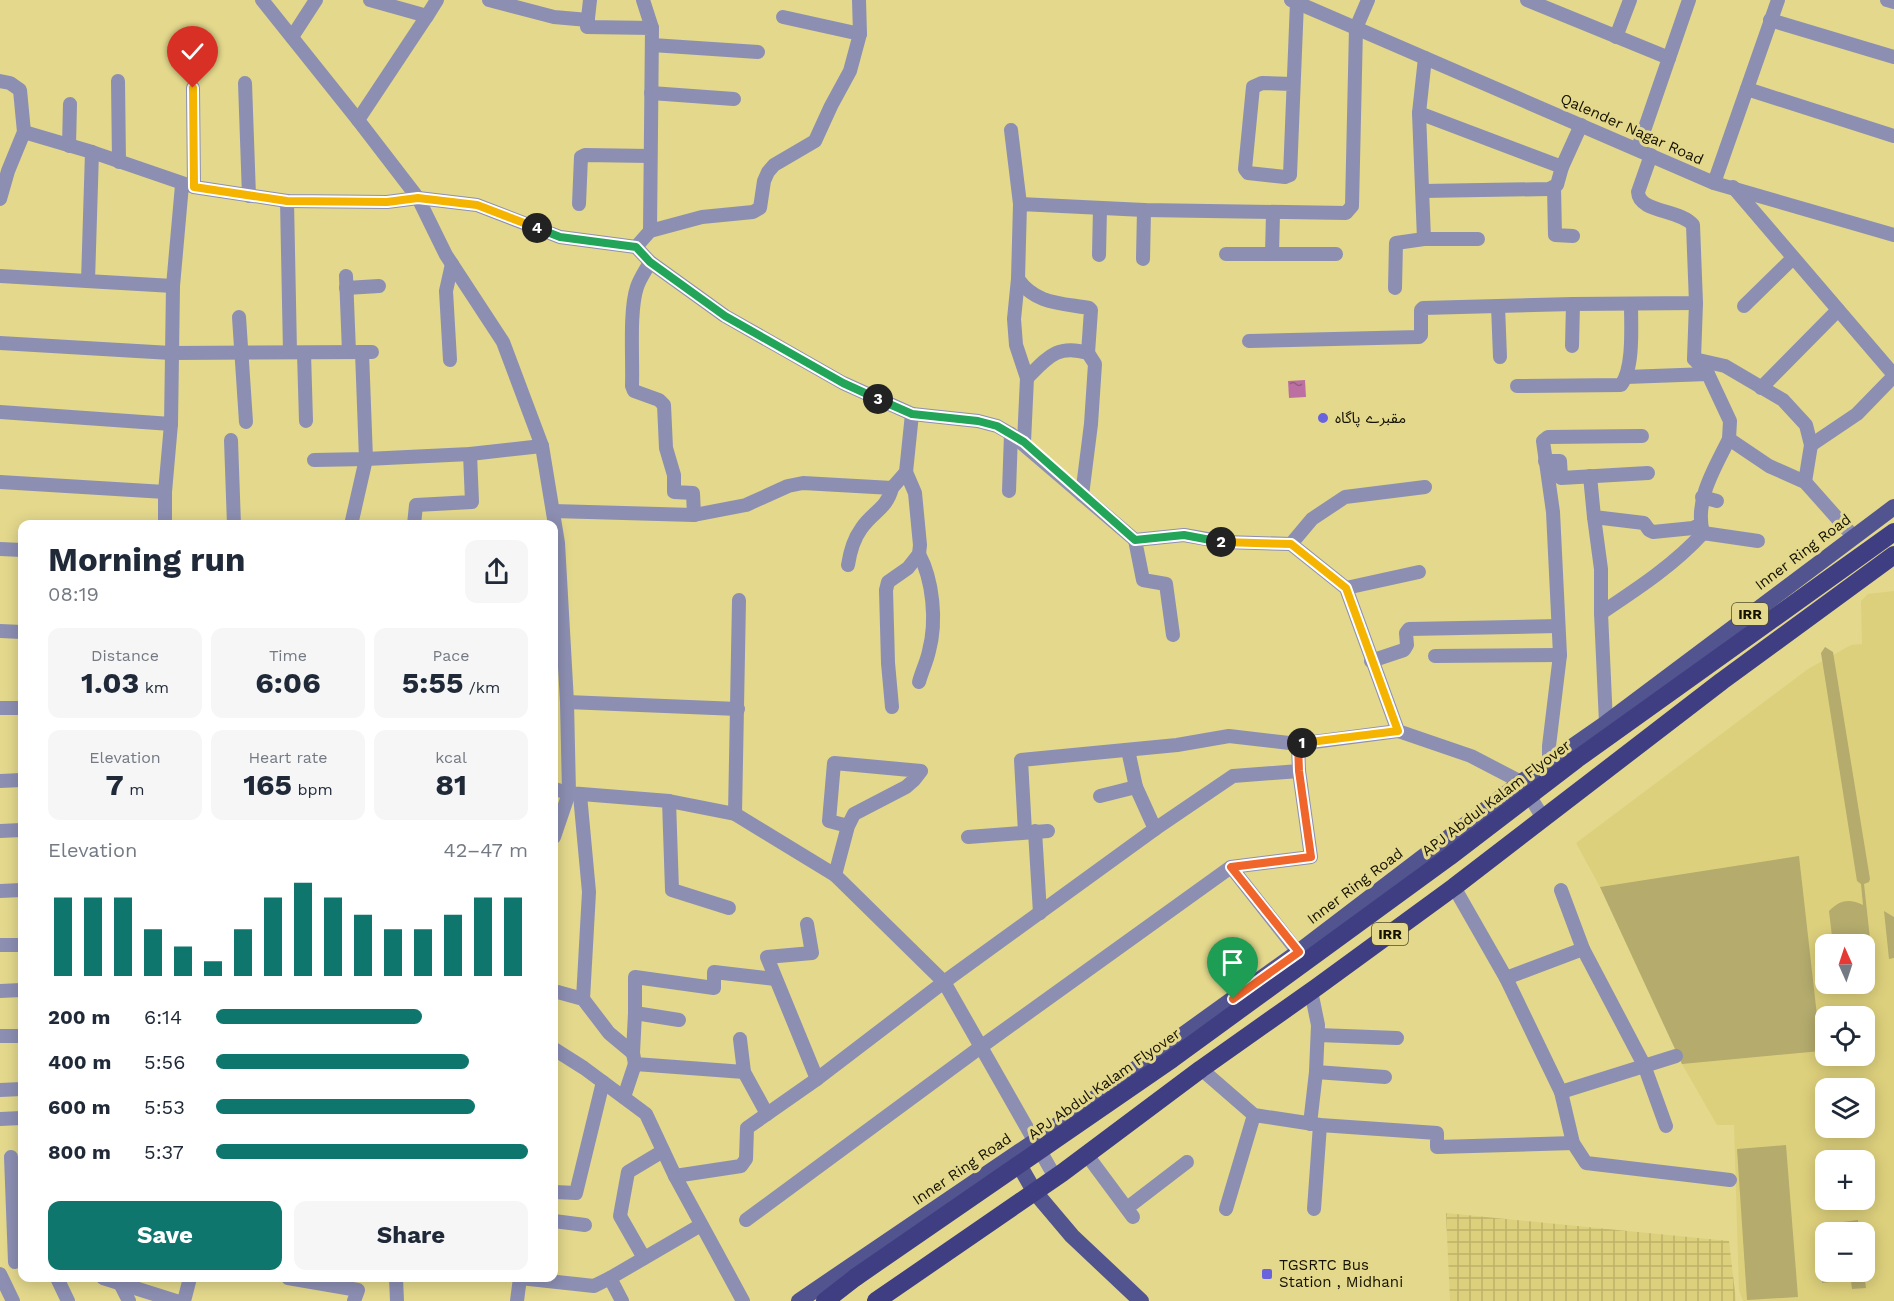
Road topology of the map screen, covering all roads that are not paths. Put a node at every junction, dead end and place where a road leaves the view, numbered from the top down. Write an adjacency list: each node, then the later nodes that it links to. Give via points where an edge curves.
1 (262, 0): 24 (street)
2 (316, 0): 24 (street)
3 (370, 0): 17 (street)
4 (437, 0): 17 (street)
5 (489, 0): 19 (street, via 555,17)
6 (590, 0): 19 (street)
7 (643, 0): 21 (street)
8 (859, 0): 23 (street)
9 (1368, 0): 22 (street)
10 (1527, 0): 25 (street)
11 (1630, 0): 25 (street)
12 (1689, 0): 30 (street)
13 (1778, 0): 20 (street)
14 (1887, 0): 16 (street)
15 (1294, 1): 22 (street, Qalender Nagar Road); 34 (street)
16 (1894, 2)
17 (427, 16): 41 (street)
18 (783, 17): 23 (street)
19 (588, 20): 21 (street, via 587,27)
20 (1770, 20): 28 (street); 36 (street)
21 (651, 28): 26 (street)
22 (1356, 28): 29 (street, Qalender Nagar Road); 67 (street, via 1351,209 1341,215)
23 (860, 34): 68 (street, via 850,71 818,135 810,145 768,172 760,208 702,217)
24 (292, 37): 41 (street)
25 (1616, 37): 30 (street)
26 (652, 45): 27 (street); 37 (street)
27 (758, 52)
28 (1894, 57)
29 (1425, 58): 40 (street); 42 (street, Qalender Nagar Road)
30 (1669, 58): 47 (street)
31 (0, 81): 44 (street, via 20,90)
32 (118, 81): 51 (street)
33 (245, 83): 59 (street)
34 (1292, 84): 34 (street, via 1262,83 1253,87 1245,169 1248,173 1290,175)
35 (193, 88): 55 (street)
36 (1747, 89): 45 (street); 54 (street)
37 (651, 93): 38 (street); 50 (street)
38 (734, 99)
39 (70, 104): 46 (street)
40 (1419, 113): 52 (street); 58 (street)
41 (358, 120): 60 (street)
42 (1581, 125): 47 (street, Qalender Nagar Road); 52 (street)
43 (1011, 130): 64 (street)
44 (24, 132): 46 (street); 53 (street)
45 (1894, 136)
46 (69, 146): 48 (street)
47 (1638, 148): 49 (street, Qalender Nagar Road)
48 (92, 153): 51 (street); 84 (street)
49 (1651, 155): 54 (street, Qalender Nagar Road); 88 (street, via 1638,197 1644,204 1685,218 1693,225)
50 (649, 156): 63 (street, via 581,157); 68 (street)
51 (119, 162): 55 (street)
52 (1562, 166): 57 (street)
53 (4, 171): 61 (street)
54 (1714, 183): 56 (street, Qalender Nagar Road)
55 (188, 186): 59 (street); 85 (street)
56 (1733, 187): 69 (street, Qalender Nagar Road); 78 (street)
57 (1554, 188): 58 (street); 70 (street, via 1555,235)
58 (1423, 191): 71 (street)
59 (249, 195): 62 (street)
60 (418, 198): 62 (street, via 387,202); 73 (street, via 477,205 560,237); 81 (street)
61 (0, 199)
62 (287, 201): 98 (street)
63 (579, 204)
64 (1020, 204): 65 (street); 83 (street)
65 (1100, 208): 66 (street); 77 (street)
66 (1144, 210): 67 (street); 79 (street)
67 (1273, 213): 75 (street)
68 (650, 231): 73 (street)
69 (1894, 235)
70 (1573, 236)
71 (1424, 239): 72 (street); 87 (street, via 1399,241 1395,245)
72 (1478, 239)
73 (636, 247): 80 (street)
74 (1226, 254): 75 (street)
75 (1272, 254): 76 (street)
76 (1336, 254)
77 (1099, 255)
78 (1792, 258): 92 (street); 93 (street)
79 (1143, 260)
80 (650, 262): 113 (street, via 725,316 843,383); 142 (street, via 635,293 632,386 634,391 664,405 674,492 693,493)
81 (452, 264): 105 (street, via 446,291); 123 (street, via 503,342)
82 (0, 276): 84 (street)
83 (1018, 279): 102 (street, via 1026,290 1042,300 1091,310); 109 (street, via 1014,332)
84 (88, 281): 85 (street)
85 (173, 286): 100 (street)
86 (380, 286): 99 (street, via 346,282)
87 (1395, 288)
88 (1696, 303): 90 (street); 104 (street)
89 (1573, 304): 90 (street); 91 (street); 97 (street)
90 (1631, 305): 108 (street)
91 (1498, 306): 95 (street, via 1422,309 1419,338); 103 (street)
92 (1744, 306)
93 (1838, 310): 106 (street); 111 (street)
94 (239, 317): 101 (street)
95 (1249, 341)
96 (0, 343): 100 (street)
97 (1572, 346)
98 (297, 352): 99 (street); 101 (street); 114 (street)
99 (361, 352): 125 (street)
100 (171, 353): 101 (street); 116 (street)
101 (242, 353): 115 (street)
102 (1088, 353): 109 (street, via 1059,351); 137 (street, via 1095,364)
103 (1500, 357)
104 (1694, 359): 107 (street); 111 (street, via 1725,366)
105 (450, 360)
106 (1893, 373): 122 (street, via 1857,414)
107 (1708, 374): 108 (street); 119 (street, via 1730,421)
108 (1626, 376): 110 (street, via 1621,385 1614,386)
109 (1028, 378): 121 (street)
110 (1517, 386)
111 (1761, 388): 122 (street, via 1783,400 1806,425)
112 (0, 412): 116 (street)
113 (912, 414): 117 (street, via 978,421); 128 (street)
114 (306, 420)
115 (246, 422)
116 (171, 423): 136 (street)
117 (1011, 434): 121 (street); 135 (street)
118 (1642, 436): 127 (street, via 1545,437)
119 (1729, 439): 132 (street, via 1770,466); 138 (street)
120 (231, 440): 145 (street)
121 (1024, 442): 137 (street)
122 (1811, 445): 132 (street)
123 (542, 446): 124 (street); 141 (street)
124 (470, 454): 125 (street); 147 (street, via 472,502 416,505)
125 (366, 459): 126 (street); 146 (street)
126 (314, 460)
127 (1545, 460): 130 (street, via 1560,461 1561,478); 165 (street)
128 (906, 472): 134 (street); 157 (street, via 915,493)
129 (1648, 473): 130 (street)
130 (1590, 477): 143 (street)
131 (0, 482): 136 (street)
132 (1806, 482): 151 (street)
133 (1425, 487): 154 (street, via 1345,497 1312,519)
134 (892, 488): 142 (street, via 803,483 746,505); 159 (street, via 887,503 860,529)
135 (1009, 491)
136 (165, 492): 144 (street)
137 (1082, 495): 152 (street)
138 (1702, 497): 139 (street); 149 (street)
139 (1717, 501)
140 (1894, 507): 151 (main road, Inner Ring Road / IRR)
141 (553, 511): 142 (street); 148 (street)
142 (694, 515)
143 (1594, 518): 149 (street, via 1644,523 1653,532); 164 (street, via 1601,569)
144 (165, 520)
145 (234, 520)
146 (352, 520)
147 (414, 520)
148 (554, 520)
149 (1702, 528): 153 (street); 164 (street, via 1693,544 1646,584)
150 (1894, 532): 294 (highway, APJ Abdul Kalam Flyover, bridge, via 1577,759 1172,1059)
151 (1853, 536): 178 (main road, Inner Ring Road / IRR)
152 (1135, 540): 154 (street, via 1184,535 1224,542); 168 (street, via 1143,580 1166,584)
153 (1758, 541)
154 (1291, 544): 162 (street)
155 (0, 549): 156 (street)
156 (18, 550)
157 (919, 554): 172 (street, via 927,568 932,605 929,650); 174 (street, via 908,568 888,582 886,590)
158 (1894, 555): 193 (highway, IRR)
159 (848, 565)
160 (1419, 572): 162 (street)
161 (558, 575): 173 (street)
162 (1346, 588): 171 (street)
163 (739, 600): 177 (street)
164 (1601, 613): 178 (street)
165 (1558, 626): 169 (street); 171 (street, via 1409,629 1404,650)
166 (0, 631): 167 (street)
167 (18, 632)
168 (1173, 635)
169 (1560, 655): 170 (street); 182 (street)
170 (1435, 656)
171 (1371, 662): 179 (street)
172 (919, 682)
173 (567, 702): 177 (street); 189 (street)
174 (892, 707)
175 (0, 708): 176 (street)
176 (18, 708)
177 (738, 709): 192 (street)
178 (1606, 723): 182 (main road, Inner Ring Road / IRR)
179 (1398, 731): 180 (street); 186 (street, via 1470,756)
180 (1298, 744): 181 (street, via 1229,736); 183 (street)
181 (1128, 750): 187 (street); 199 (street, via 1021,760)
182 (1549, 763): 186 (main road, Inner Ring Road / IRR)
183 (1299, 771): 196 (street, via 1233,776); 201 (street, via 1311,857)
184 (18, 780): 185 (street)
185 (0, 781)
186 (1521, 782): 193 (street); 213 (main road, Inner Ring Road / IRR)
187 (1136, 787): 190 (street); 196 (street)
188 (558, 790): 189 (street)
189 (575, 794): 191 (street); 195 (street); 221 (street, via 589,892)
190 (1100, 796)
191 (669, 801): 192 (street); 207 (street, via 671,887 678,893)
192 (735, 814): 202 (street)
193 (1543, 818): 203 (highway, IRR)
194 (848, 826): 194 (street, via 829,821 834,763 921,771 906,787 854,814); 202 (street)
195 (558, 829)
196 (1155, 829): 208 (street)
197 (18, 830): 198 (street)
198 (0, 831)
199 (1036, 831): 200 (street); 208 (street)
200 (968, 837)
201 (1231, 867): 213 (street); 229 (street)
202 (835, 875): 216 (street)
203 (1454, 887): 214 (street); 220 (highway, IRR)
204 (18, 890): 206 (street)
205 (1561, 890): 212 (street)
206 (0, 891)
207 (729, 908)
208 (1040, 913): 216 (street)
209 (807, 924): 215 (street, via 812,952 767,957)
210 (0, 945): 211 (street)
211 (18, 945)
212 (1583, 949): 214 (street); 233 (street)
213 (1299, 952): 250 (main road, Inner Ring Road / IRR)
214 (1506, 978): 242 (street)
215 (775, 979): 222 (street, via 714,972 714,988 635,977); 238 (street)
216 (944, 982): 229 (street); 238 (street)
217 (18, 990): 218 (street)
218 (0, 991)
219 (558, 992): 221 (street)
220 (1311, 992): 224 (street); 234 (highway, IRR)
221 (583, 999): 232 (street)
222 (635, 1013): 223 (street); 232 (street)
223 (679, 1020)
224 (1318, 1035): 227 (street); 236 (street)
225 (0, 1036): 226 (street)
226 (18, 1036)
227 (1397, 1038)
228 (740, 1039): 235 (street)
229 (982, 1046): 250 (street); 265 (street)
230 (558, 1053): 239 (street)
231 (1676, 1056): 233 (street)
232 (634, 1059): 235 (street); 243 (street)
233 (1644, 1065): 242 (street); 249 (street)
234 (1201, 1069): 245 (street); 253 (highway, IRR)
235 (744, 1072): 244 (street)
236 (1316, 1072): 237 (street); 248 (street)
237 (1385, 1077)
238 (816, 1079): 244 (street)
239 (603, 1082): 243 (street); 261 (street, via 576,1193)
240 (18, 1089): 241 (street)
241 (0, 1090)
242 (1561, 1092): 251 (street)
243 (624, 1097): 252 (street, via 646,1114)
244 (767, 1114): 257 (street, via 747,1128 746,1159 741,1166)
245 (1254, 1114): 248 (street); 263 (street)
246 (18, 1118): 247 (street)
247 (0, 1119)
248 (1315, 1124): 251 (street, via 1437,1133 1437,1147); 264 (street)
249 (1666, 1126)
250 (1035, 1141): 254 (main road, Inner Ring Road / IRR); 258 (street)
251 (1573, 1143): 259 (street, via 1586,1163)
252 (663, 1151): 257 (street); 270 (street, via 628,1172 619,1210)
253 (1087, 1155): 256 (street, via 1130,1213); 258 (highway, IRR)
254 (1014, 1156): 260 (main road); 293 (main road, Inner Ring Road / IRR)
255 (11, 1157): 262 (street)
256 (1187, 1162)
257 (675, 1176): 267 (street)
258 (1055, 1177): 260 (highway, IRR)
259 (1730, 1180)
260 (1035, 1191): 295 (highway, IRR); 296 (main road, via 1072,1236)
261 (558, 1192)
262 (6, 1207): 269 (street)
263 (1226, 1209)
264 (1314, 1209)
265 (746, 1220)
266 (558, 1222): 268 (street)
267 (701, 1224): 270 (street); 292 (street)
268 (585, 1225)
269 (18, 1258)
270 (644, 1258): 274 (street)
271 (18, 1262): 272 (street)
272 (0, 1263)
273 (0, 1274): 284 (street)
274 (610, 1278): 281 (street, via 594,1286); 291 (street)
275 (59, 1282): 285 (street)
276 (116, 1282): 282 (street)
277 (189, 1282): 288 (street)
278 (321, 1282): 283 (street)
279 (396, 1282): 289 (street)
280 (519, 1282): 290 (street)
281 (557, 1282)
282 (120, 1283): 286 (street); 287 (street)
283 (357, 1290)
284 (13, 1301)
285 (68, 1301)
286 (129, 1301)
287 (176, 1301)
288 (184, 1301)
289 (398, 1301)
290 (517, 1301)
291 (622, 1301)
292 (743, 1301)
293 (800, 1301)
294 (825, 1301)
295 (876, 1301)
296 (1141, 1301)

